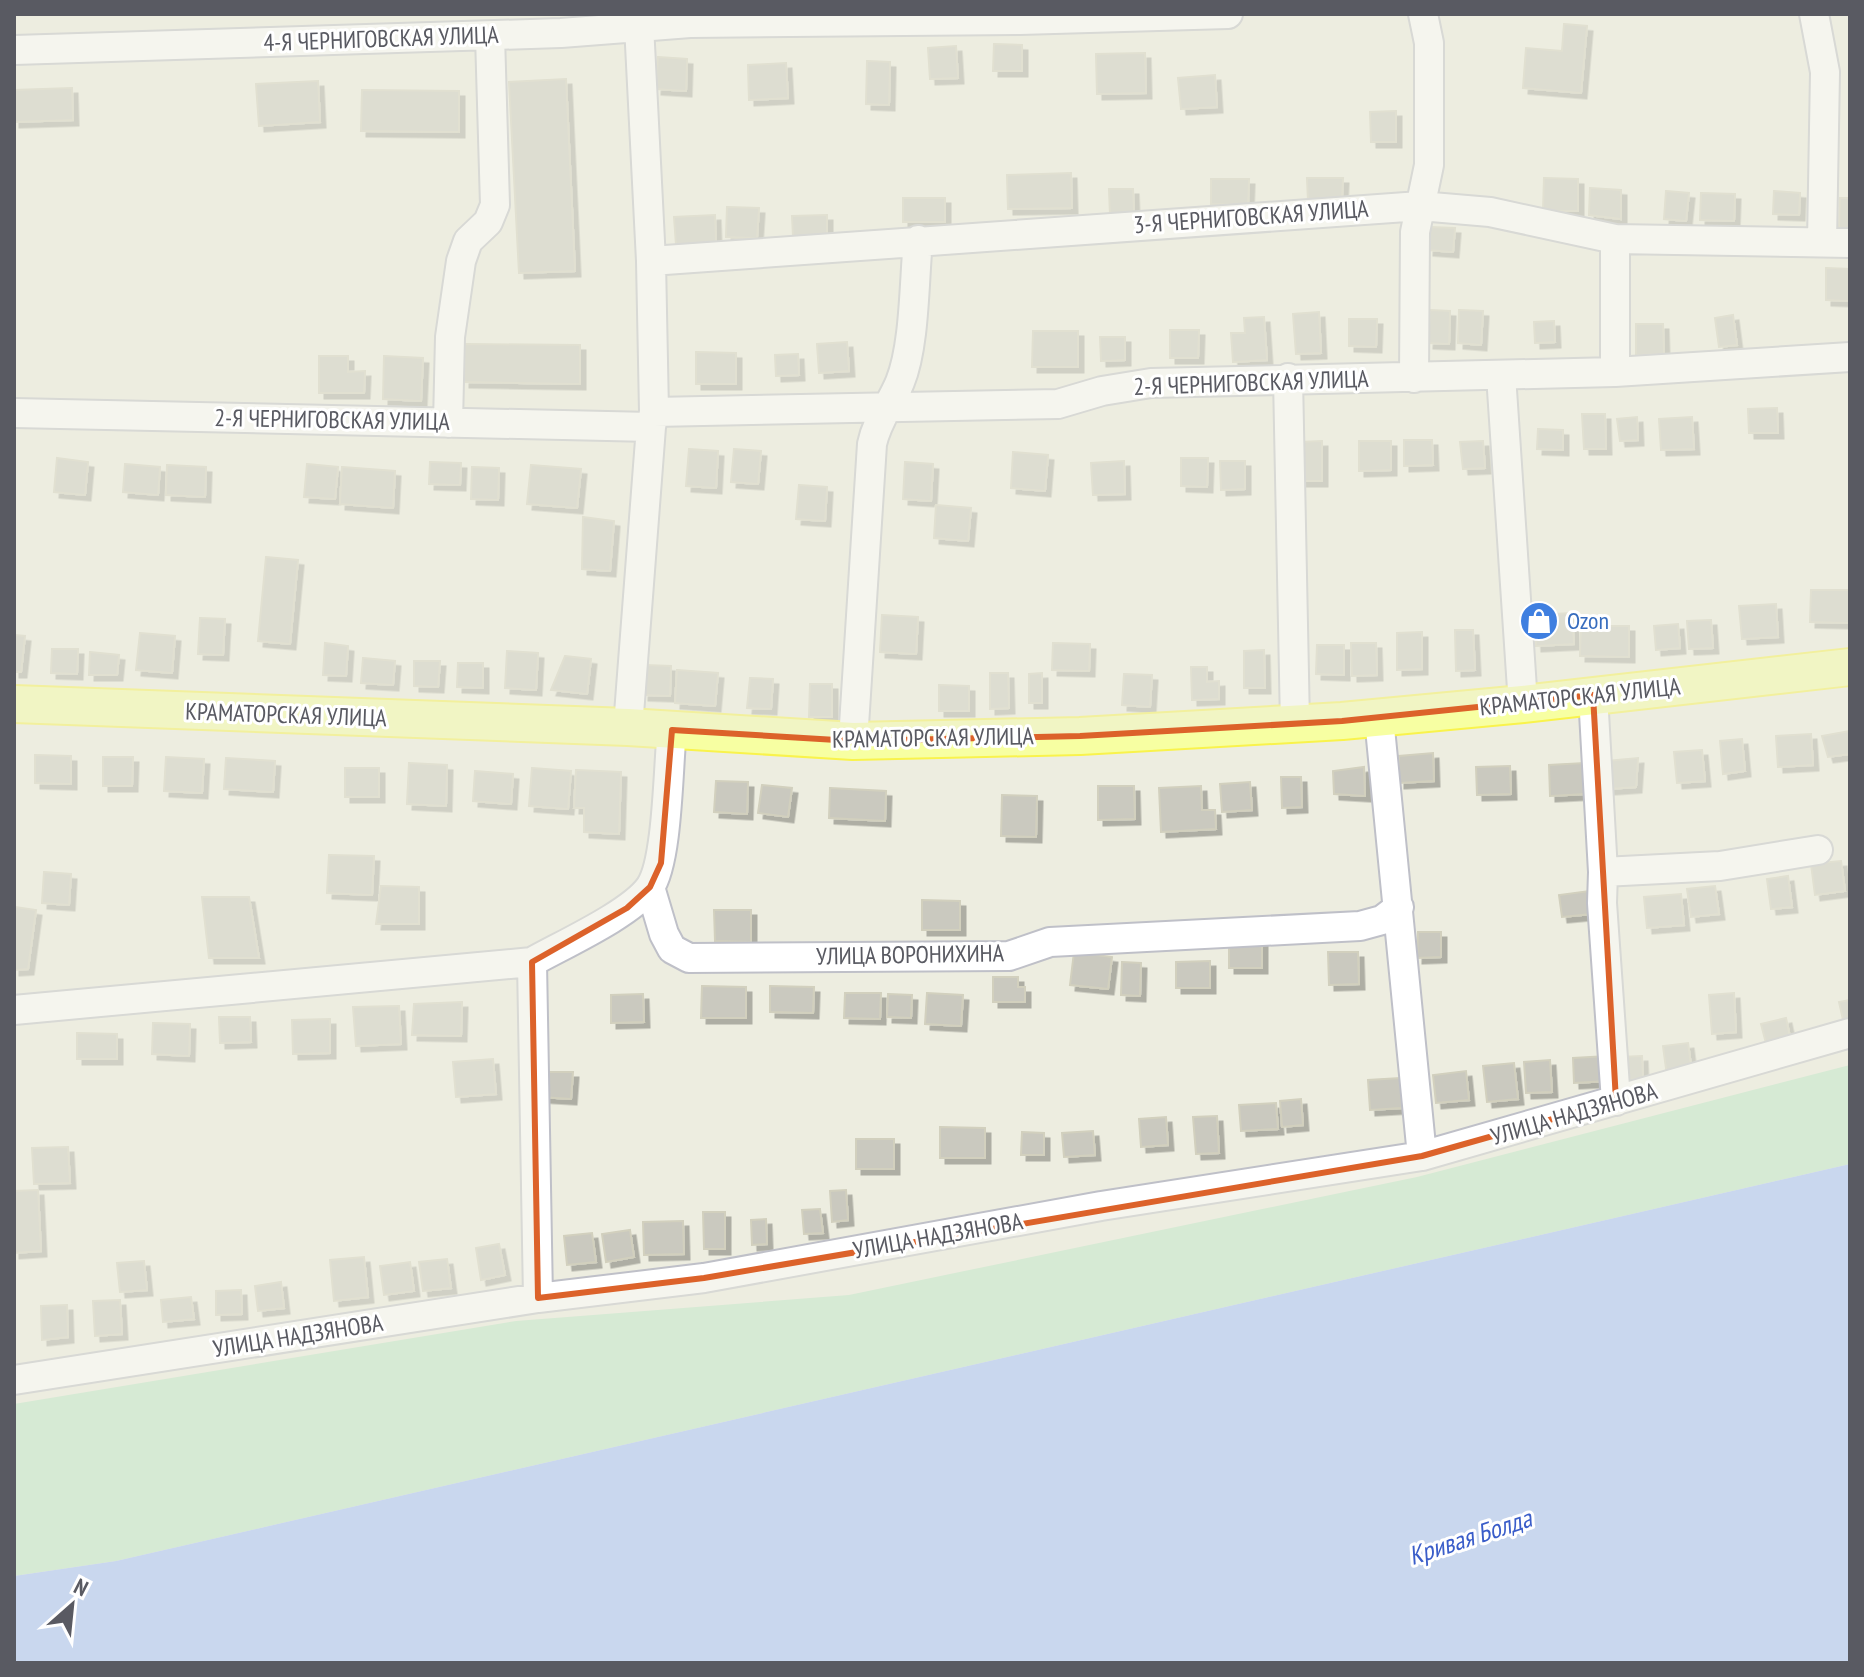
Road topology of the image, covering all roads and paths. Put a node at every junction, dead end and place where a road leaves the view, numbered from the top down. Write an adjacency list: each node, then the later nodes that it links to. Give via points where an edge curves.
1 (1228, 14): 4 (street, 4-Я ЧЕРНИГОВСКАЯ УЛИЦА)
2 (1423, 14): 7 (street, via 1429,43 1429,165)
3 (1814, 14): 10 (street, via 1825,72)
4 (639, 25): 5 (street, 4-Я ЧЕРНИГОВСКАЯ УЛИЦА); 11 (street)
5 (490, 36): 6 (street, 4-Я ЧЕРНИГОВСКАЯ УЛИЦА); 20 (street, via 495,205 488,222 468,241 461,261 450,337)
6 (14, 50)
7 (1420, 206): 8 (street, 3-Я ЧЕРНИГОВСКАЯ УЛИЦА, via 1490,212); 9 (street, 3-Я ЧЕРНИГОВСКАЯ УЛИЦА); 16 (street, via 1415,232)
8 (1615, 239): 10 (street, 3-Я ЧЕРНИГОВСКАЯ УЛИЦА); 13 (street)
9 (918, 240): 11 (street, 3-Я ЧЕРНИГОВСКАЯ УЛИЦА); 17 (street, via 907,352)
10 (1836, 242)
11 (651, 261): 19 (street)
12 (1850, 357): 13 (street, 2-Я ЧЕРНИГОВСКАЯ УЛИЦА)
13 (1615, 372): 14 (street, 2-Я ЧЕРНИГОВСКАЯ УЛИЦА)
14 (1501, 375): 16 (street, 2-Я ЧЕРНИГОВСКАЯ УЛИЦА); 24 (street)
15 (1288, 378): 16 (street, 2-Я ЧЕРНИГОВСКАЯ УЛИЦА); 17 (street, 2-Я ЧЕРНИГОВСКАЯ УЛИЦА, via 1151,383 1058,404); 26 (street)
16 (1414, 378)
17 (886, 407): 19 (street, 2-Я ЧЕРНИГОВСКАЯ УЛИЦА); 29 (street, via 872,444)
18 (14, 413): 20 (street, 2-Я ЧЕРНИГОВСКАЯ УЛИЦА)
19 (652, 420): 20 (street, 2-Я ЧЕРНИГОВСКАЯ УЛИЦА); 27 (street)
20 (448, 423)
21 (1850, 667): 22 (main road, КРАМАТОРСКАЯ УЛИЦА)
22 (1593, 695): 24 (main road, КРАМАТОРСКАЯ УЛИЦА); 31 (street)
23 (14, 704): 27 (main road, КРАМАТОРСКАЯ УЛИЦА)
24 (1523, 704): 25 (main road, КРАМАТОРСКАЯ УЛИЦА)
25 (1379, 718): 26 (main road, КРАМАТОРСКАЯ УЛИЦА); 33 (street)
26 (1295, 724): 29 (main road, КРАМАТОРСКАЯ УЛИЦА)
27 (628, 727): 28 (main road, КРАМАТОРСКАЯ УЛИЦА)
28 (672, 730): 29 (main road, КРАМАТОРСКАЯ УЛИЦА); 32 (street, via 661,863)
29 (853, 741)
30 (1818, 850): 31 (street, via 1720,866)
31 (1603, 872): 37 (street)
32 (650, 887): 33 (street, УЛИЦА ВОРОНИХИНА, via 672,949 689,958 1009,956 1050,942 1360,926 1382,920); 34 (street, via 627,908)
33 (1399, 907): 38 (street)
34 (532, 962): 35 (street); 39 (street)
35 (14, 1010)
36 (1850, 1033): 37 (street, УЛИЦА НАДЗЯНОВА)
37 (1616, 1101): 38 (street, УЛИЦА НАДЗЯНОВА)
38 (1422, 1156): 39 (street, УЛИЦА НАДЗЯНОВА, via 1101,1206 704,1278)
39 (538, 1298): 40 (street, УЛИЦА НАДЗЯНОВА)
40 (14, 1380)

